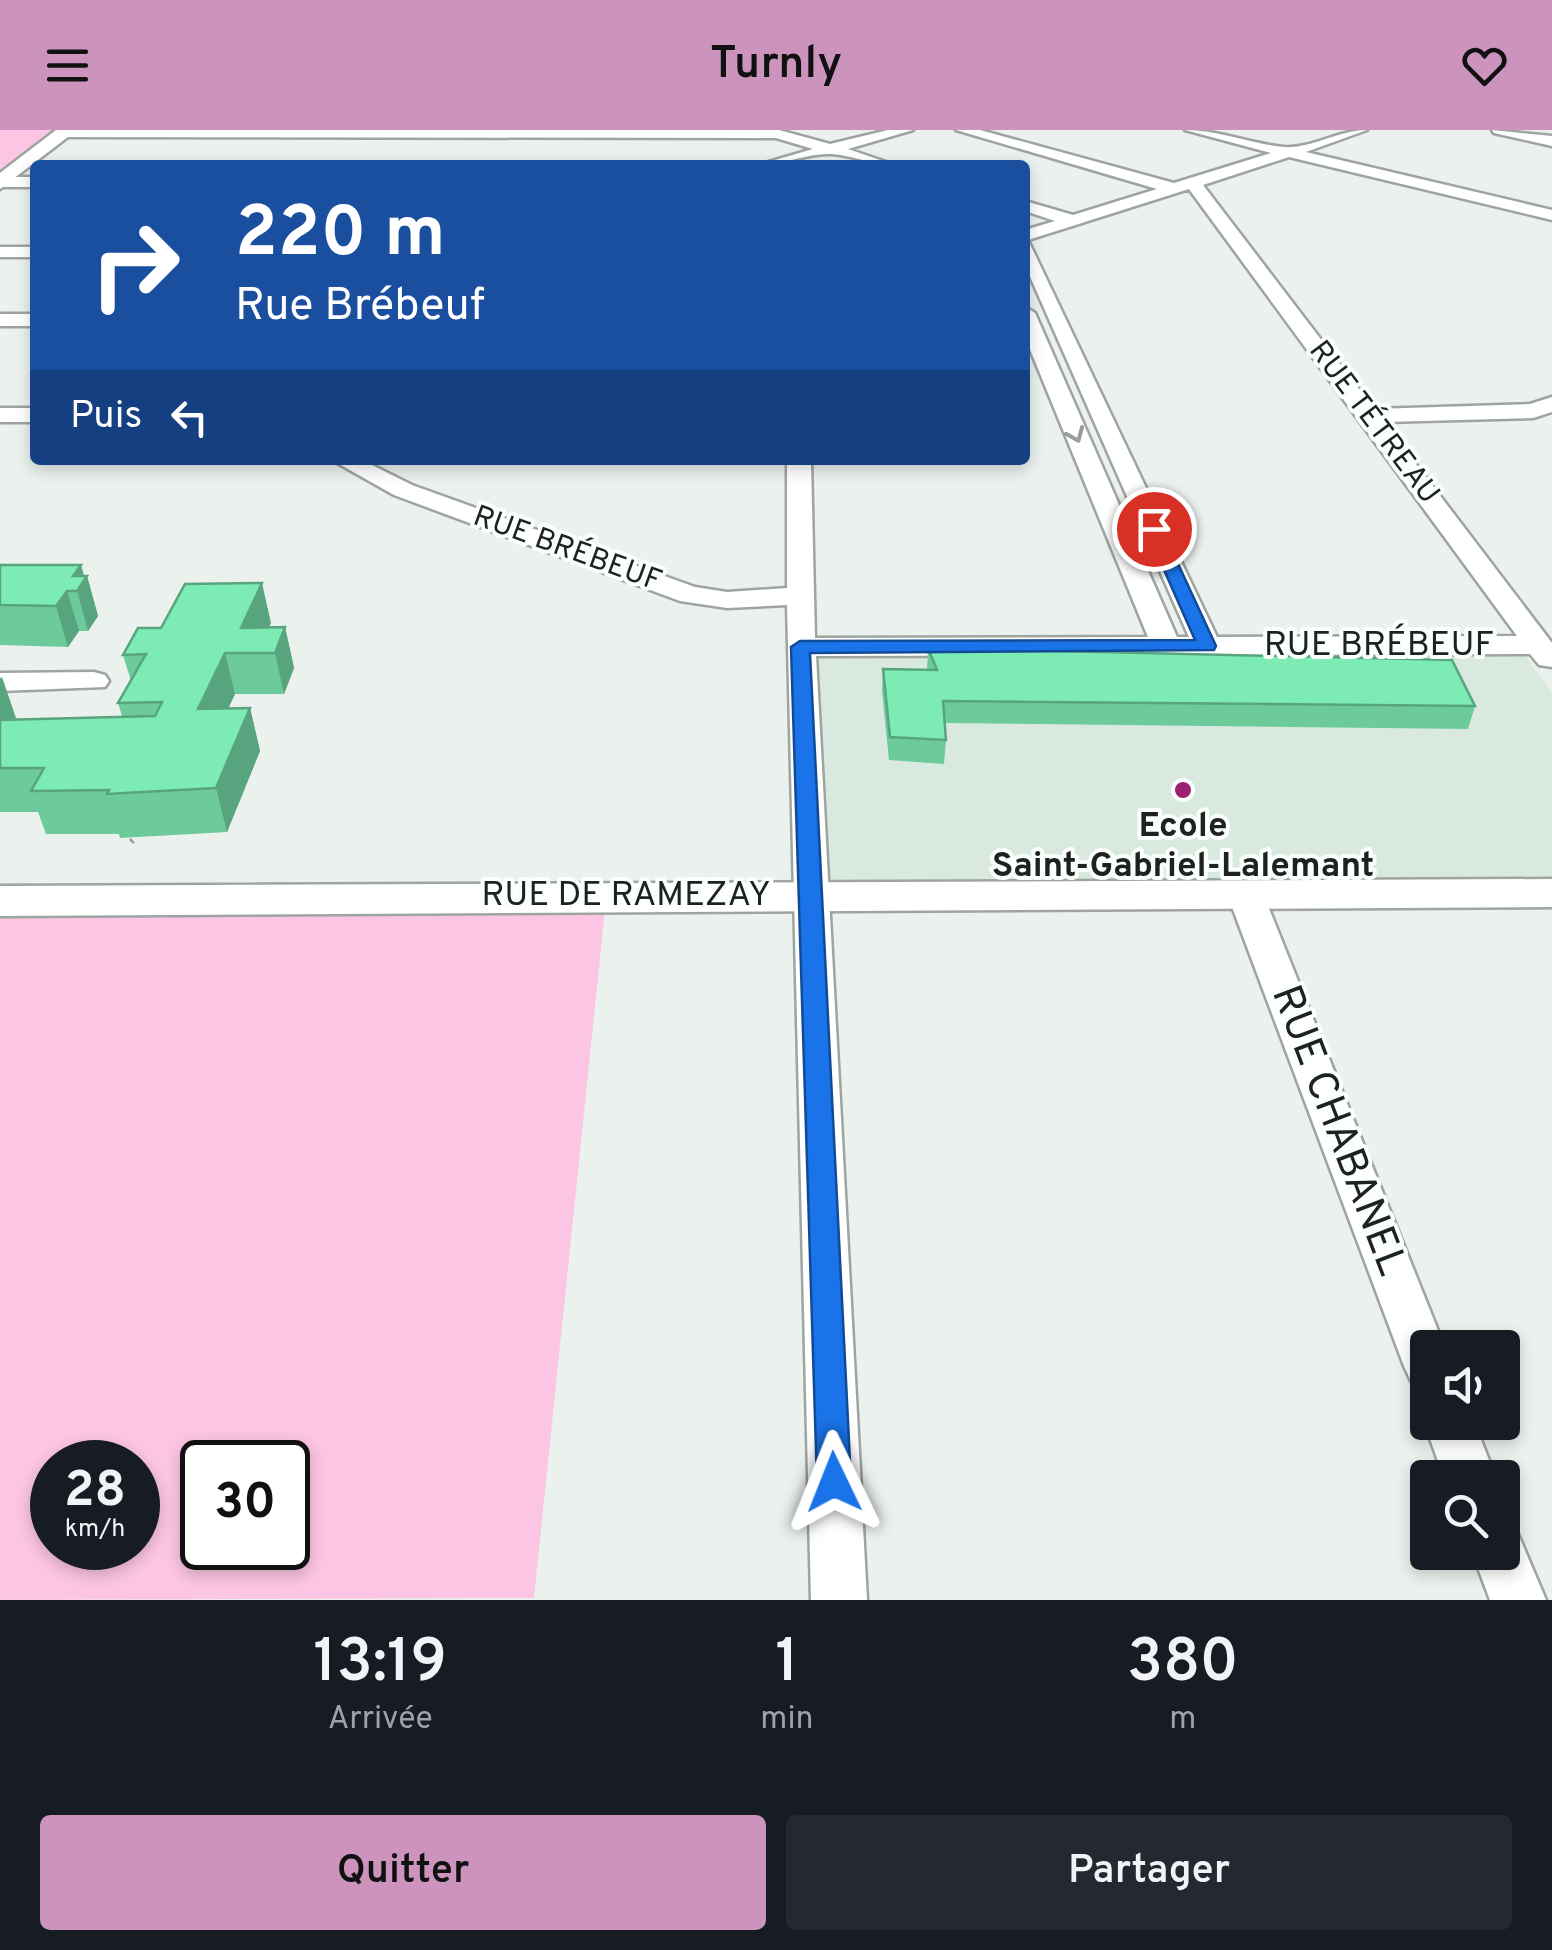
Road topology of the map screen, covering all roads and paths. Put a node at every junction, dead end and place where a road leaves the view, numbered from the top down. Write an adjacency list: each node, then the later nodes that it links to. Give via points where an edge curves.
1 (906, 130): 8 (street)
2 (963, 130): 14 (street)
3 (1192, 130): 9 (street)
4 (1360, 130): 9 (street)
5 (1500, 130): 7 (street)
6 (66, 131): 8 (street, via 759,134); 12 (street)
7 (1552, 141)
8 (832, 149): 10 (street); 11 (street)
9 (1288, 153): 14 (street); 16 (street)
10 (787, 160)
11 (869, 160)
12 (0, 182): 13 (street)
13 (30, 182)
14 (1185, 186): 17 (street); 32 (street, RUE TÉTREAU)
15 (1030, 208): 17 (street)
16 (1552, 215)
17 (1074, 221): 18 (street)
18 (1030, 234)
19 (0, 252): 20 (street)
20 (30, 252)
21 (1030, 256): 25 (street)
22 (1030, 319): 25 (street)
23 (0, 320): 24 (street)
24 (30, 320)
25 (1060, 324): 28 (street)
26 (1030, 325): 27 (street)
27 (1060, 397): 28 (street); 35 (street, one-way to 35)
28 (1094, 398): 36 (street)
29 (1552, 404): 32 (street, via 1533,411)
30 (0, 414): 31 (street)
31 (30, 415)
32 (1367, 416): 41 (street, RUE TÉTREAU)
33 (354, 465): 37 (street, RUE BRÉBEUF, via 403,490 690,595)
34 (799, 465): 37 (street)
35 (1104, 500): 36 (street); 38 (street)
36 (1141, 500): 39 (street)
37 (799, 596): 40 (street)
38 (1166, 646): 39 (street, RUE BRÉBEUF); 40 (street, RUE BRÉBEUF)
39 (1207, 646): 41 (street, RUE BRÉBEUF)
40 (800, 647): 45 (street)
41 (1545, 654)
42 (94, 681): 43 (street)
43 (0, 682)
44 (1552, 893): 46 (street, RUE DE RAMEZAY)
45 (810, 895): 46 (street, RUE DE RAMEZAY); 47 (street, RUE DE RAMEZAY); 50 (street)
46 (1246, 896): 48 (street, RUE CHABANEL)
47 (0, 900)
48 (1414, 1330)
49 (1506, 1570): 51 (street)
50 (839, 1600)
51 (1518, 1600)

